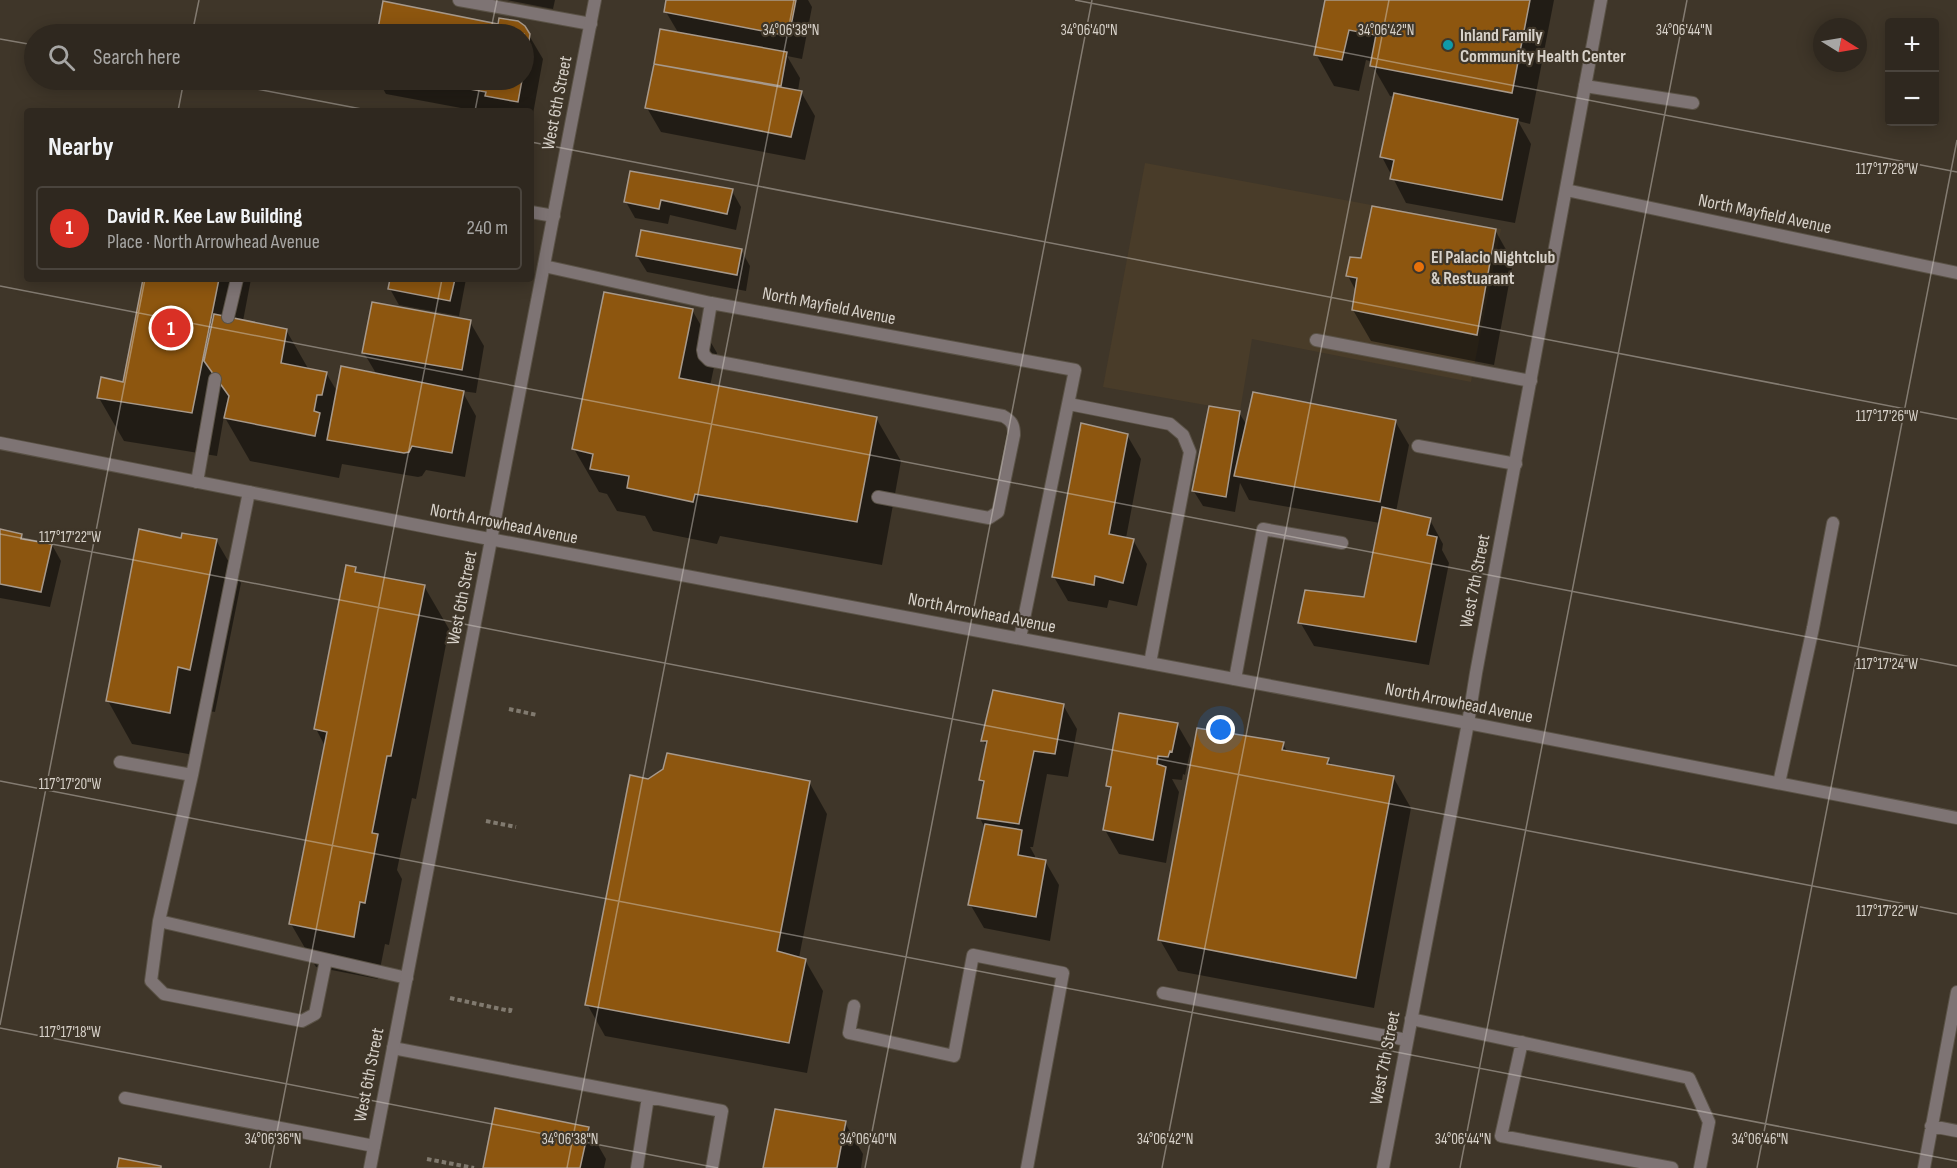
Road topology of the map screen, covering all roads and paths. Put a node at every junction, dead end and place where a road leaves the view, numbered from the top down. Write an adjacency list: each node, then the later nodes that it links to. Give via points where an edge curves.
1 (459, 0): 4 (street)
2 (595, 0): 4 (street, West 6th Street)
3 (1601, 0): 5 (street, West 7th Street)
4 (591, 24): 9 (street, West 6th Street)
5 (1585, 86): 6 (street); 7 (street, West 7th Street)
6 (1693, 103)
7 (1566, 190): 11 (street, North Mayfield Avenue); 17 (street, West 7th Street)
8 (534, 213): 9 (street)
9 (554, 216): 10 (street, West 6th Street)
10 (544, 266): 13 (street, North Mayfield Avenue); 26 (street, West 6th Street)
11 (1957, 273)
12 (236, 282): 14 (street)
13 (711, 303): 18 (street, North Mayfield Avenue, via 1075,370); 24 (street, via 703,350 709,360 1003,416 1014,426 998,512 989,518)
14 (228, 316)
15 (1316, 340): 17 (street)
16 (215, 379): 22 (street)
17 (1531, 381): 21 (street, West 7th Street)
18 (1069, 404): 28 (street); 29 (street, via 1170,424 1183,435 1190,452)
19 (0, 443): 22 (street, North Arrowhead Avenue)
20 (1418, 446): 21 (street)
21 (1516, 464): 33 (street, West 7th Street)
22 (197, 482): 23 (street, North Arrowhead Avenue)
23 (249, 492): 26 (street, North Arrowhead Avenue); 35 (street)
24 (878, 497)
25 (1833, 523): 36 (street)
26 (491, 539): 28 (street, North Arrowhead Avenue); 42 (street, West 6th Street)
27 (1342, 543): 30 (street, via 1263,529)
28 (1020, 638): 29 (street, North Arrowhead Avenue)
29 (1150, 663): 30 (street, North Arrowhead Avenue)
30 (1235, 679): 33 (street, North Arrowhead Avenue)
31 (509, 709): 32 (path)
32 (537, 715)
33 (1468, 723): 36 (street, North Arrowhead Avenue); 48 (street, West 7th Street)
34 (120, 762): 35 (street)
35 (192, 776): 40 (street)
36 (1779, 783): 37 (street, North Arrowhead Avenue)
37 (1957, 818)
38 (486, 821): 39 (path)
39 (516, 827)
40 (159, 921): 41 (street); 41 (street, via 151,981 164,994 302,1021 315,1014)
41 (326, 960): 42 (street)
42 (407, 978): 51 (street, West 6th Street)
43 (1957, 992): 54 (street)
44 (1163, 993): 49 (street)
45 (450, 998): 47 (path, via 510,1011)
46 (854, 1006): 62 (street, via 849,1033 954,1056 974,955 1063,973)
47 (511, 1007)
48 (1411, 1019): 49 (street, West 7th Street); 50 (street)
49 (1407, 1040): 63 (street, West 7th Street)
50 (1522, 1042): 64 (street, via 1501,1136); 65 (street, via 1689,1078 1709,1122)
51 (393, 1048): 52 (street); 56 (street, West 6th Street)
52 (648, 1097): 60 (street); 61 (street, via 722,1111)
53 (125, 1098): 56 (street)
54 (1932, 1126): 55 (street); 66 (street)
55 (1957, 1131)
56 (374, 1146): 58 (street, West 6th Street)
57 (427, 1159): 59 (path)
58 (370, 1168)
59 (474, 1168)
60 (637, 1168)
61 (712, 1168)
62 (1027, 1168)
63 (1383, 1168)
64 (1672, 1168)
65 (1700, 1168)
66 (1924, 1168)

